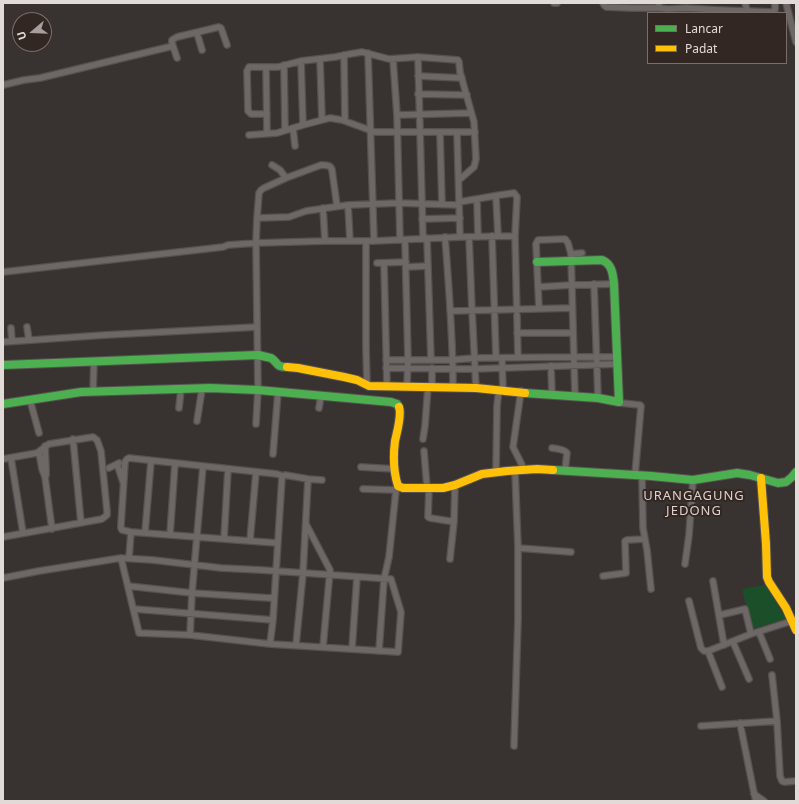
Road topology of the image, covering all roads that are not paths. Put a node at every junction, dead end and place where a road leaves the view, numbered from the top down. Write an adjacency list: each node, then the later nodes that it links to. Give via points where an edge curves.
1 (603, 3): 6 (street, via 606,7)
2 (717, 3): 9 (street)
3 (745, 3): 10 (street)
4 (775, 3): 10 (street, via 775,10 771,12)
5 (786, 3): 12 (street)
6 (632, 5): 7 (street)
7 (659, 5): 8 (street, via 668,8)
8 (688, 5): 9 (street)
9 (719, 10): 10 (street)
10 (747, 10)
11 (196, 33): 13 (street, via 221,28); 14 (street, via 174,38); 15 (street)
12 (796, 42)
13 (227, 45)
14 (173, 46): 19 (street); 27 (street)
15 (202, 50)
16 (368, 53): 17 (street); 21 (street); 39 (street)
17 (344, 55): 20 (street); 35 (street)
18 (418, 57): 21 (street); 25 (street); 26 (street, via 458,60)
19 (176, 58)
20 (320, 59): 22 (street); 34 (street)
21 (393, 59): 33 (street)
22 (301, 61): 23 (street); 36 (street)
23 (284, 65): 24 (street); 38 (street)
24 (266, 66): 31 (street); 31 (street, via 248,69 248,111 251,114)
25 (418, 76): 26 (street); 28 (street)
26 (462, 78): 29 (street)
27 (3, 86)
28 (418, 94): 29 (street); 32 (street)
29 (467, 95): 30 (street)
30 (471, 113): 32 (street); 41 (street)
31 (266, 114): 42 (street)
32 (419, 114): 33 (street); 44 (street)
33 (397, 115): 43 (street)
34 (322, 120): 35 (street, via 334,118); 36 (street)
35 (346, 121): 39 (street)
36 (303, 125): 37 (street)
37 (293, 128): 38 (street); 47 (street)
38 (285, 130): 42 (street)
39 (371, 132): 43 (street); 56 (street)
40 (457, 132): 41 (street); 45 (street); 50 (street)
41 (475, 132): 50 (street, via 476,162)
42 (267, 133): 46 (street)
43 (398, 133): 44 (street); 53 (street)
44 (420, 133): 45 (street); 54 (street)
45 (440, 133): 57 (street)
46 (249, 135)
47 (295, 146)
48 (272, 165): 49 (street)
49 (286, 178): 59 (street, via 321,165 330,166); 61 (street, via 261,190)
50 (459, 180): 55 (street)
51 (496, 196): 52 (street); 65 (street); 66 (street, via 512,193 516,196)
52 (477, 200): 55 (street); 64 (street)
53 (398, 203): 54 (street); 56 (street); 71 (street)
54 (422, 203): 57 (street); 63 (street)
55 (459, 203): 57 (street); 62 (street)
56 (374, 204): 58 (street); 75 (street)
57 (442, 204)
58 (348, 205): 59 (street); 73 (street)
59 (337, 206): 60 (street)
60 (323, 208): 61 (street, via 289,217); 72 (street)
61 (257, 218): 76 (street)
62 (460, 218): 63 (street); 68 (street)
63 (422, 219): 70 (street)
64 (478, 236): 65 (street); 69 (street)
65 (495, 236): 66 (street); 94 (street)
66 (515, 236): 95 (street)
67 (445, 237): 68 (street); 70 (street); 96 (street)
68 (460, 237): 69 (street)
69 (470, 237): 93 (street)
70 (425, 238): 71 (street); 84 (street)
71 (402, 240): 75 (street); 83 (street)
72 (325, 241): 73 (street); 76 (street)
73 (350, 241): 74 (street)
74 (366, 241): 75 (street); 127 (street)
75 (374, 241)
76 (256, 243): 77 (street); 98 (street)
77 (228, 246): 85 (street, via 222,244); 86 (street)
78 (582, 253): 79 (street)
79 (571, 257): 80 (street); 80 (street, via 565,240 539,239 536,244); 88 (street, via 605,261); 89 (street)
80 (537, 262): 90 (street)
81 (377, 263): 82 (street)
82 (384, 263): 83 (street); 111 (street)
83 (406, 264): 84 (street); 112 (street)
84 (428, 266): 113 (street)
85 (3, 268)
86 (3, 272)
87 (594, 284): 88 (street); 89 (street); 107 (street)
88 (614, 284): 115 (street)
89 (572, 285): 90 (street); 91 (street)
90 (538, 287): 92 (street)
91 (572, 308): 92 (street); 101 (street)
92 (539, 309): 95 (street)
93 (472, 310): 94 (street); 96 (street); 108 (street)
94 (495, 310): 95 (street); 109 (street)
95 (516, 310): 100 (street)
96 (450, 311): 114 (street)
97 (27, 327): 102 (street)
98 (257, 327): 102 (street); 105 (street)
99 (11, 328): 103 (street)
100 (517, 333): 101 (street); 110 (street)
101 (573, 333): 106 (street)
102 (29, 340): 103 (street)
103 (12, 341): 104 (street)
104 (3, 342)
105 (258, 355): 116 (street); 127 (street, via 270,358 282,367 344,377); 136 (street)
106 (574, 357): 107 (street); 110 (street); 118 (street)
107 (596, 357): 115 (street); 119 (street)
108 (474, 358): 109 (street); 114 (street); 126 (street)
109 (499, 358): 110 (street); 123 (street)
110 (518, 358)
111 (386, 360): 112 (street); 121 (street)
112 (408, 360): 113 (street); 124 (street)
113 (431, 360): 114 (street)
114 (452, 360): 125 (street)
115 (617, 360): 119 (street); 145 (street)
116 (94, 361): 117 (street); 138 (street)
117 (3, 365)
118 (574, 365): 119 (street); 120 (street); 142 (street)
119 (596, 365): 143 (street)
120 (551, 366): 123 (street); 140 (street)
121 (386, 368): 124 (street); 128 (street)
122 (432, 368): 124 (street); 125 (street); 130 (street)
123 (502, 368): 126 (street); 135 (street)
124 (408, 369): 129 (street)
125 (453, 369): 126 (street); 131 (street)
126 (474, 369): 132 (street)
127 (367, 386): 128 (street)
128 (387, 386): 129 (street)
129 (407, 386): 130 (street)
130 (430, 386): 131 (street); 153 (street)
131 (453, 387): 132 (street)
132 (476, 388): 135 (street)
133 (181, 389): 134 (street); 138 (street); 147 (street)
134 (202, 389): 136 (street); 149 (street)
135 (501, 389): 137 (street); 173 (street, via 497,406)
136 (258, 390): 139 (street); 150 (street)
137 (521, 391): 140 (street); 170 (street, via 513,447 522,465)
138 (94, 392): 144 (street)
139 (278, 392): 141 (street); 158 (street)
140 (552, 395): 142 (street)
141 (321, 396): 148 (street); 169 (street, via 397,404 400,411 393,456)
142 (575, 396): 143 (street)
143 (598, 398): 145 (street)
144 (30, 400): 146 (street); 151 (street)
145 (623, 403): 175 (street, via 641,406)
146 (3, 404)
147 (179, 408)
148 (319, 408)
149 (197, 421)
150 (256, 424)
151 (40, 432)
152 (73, 439): 154 (street); 188 (street); 188 (street, via 93,437 97,440 102,455 107,515 102,520)
153 (423, 439)
154 (45, 446): 157 (street); 177 (street)
155 (552, 448): 171 (street, via 566,451)
156 (424, 451): 184 (street)
157 (39, 452): 159 (street); 177 (street)
158 (273, 454)
159 (11, 458): 160 (street); 192 (street)
160 (3, 459)
161 (127, 459): 162 (street); 164 (street); 182 (street)
162 (151, 461): 163 (street); 193 (street)
163 (175, 463): 165 (street); 194 (street)
164 (117, 464): 167 (street); 182 (street)
165 (203, 466): 168 (street); 196 (street)
166 (361, 467): 169 (street)
167 (109, 468)
168 (228, 469): 172 (street); 197 (street)
169 (395, 469): 186 (street)
170 (519, 470): 171 (street); 173 (street); 201 (street)
171 (565, 470): 175 (street)
172 (256, 472): 176 (street); 199 (street)
173 (496, 472): 183 (street)
174 (796, 472): 178 (street, via 786,482 778,483)
175 (639, 475): 181 (street); 198 (street)
176 (283, 476): 179 (street); 200 (street)
177 (45, 477): 190 (street)
178 (761, 478): 181 (street, via 737,473); 225 (street, via 767,577)
179 (308, 479): 180 (street); 189 (street)
180 (322, 480)
181 (693, 480): 206 (street)
182 (124, 484): 191 (street, via 121,528)
183 (456, 484): 184 (street, via 443,488); 187 (street)
184 (428, 488): 186 (street); 187 (street, via 428,517)
185 (363, 489): 186 (street)
186 (398, 489): 214 (street)
187 (454, 521): 205 (street)
188 (81, 523): 190 (street)
189 (306, 523): 209 (street); 210 (street, via 330,570)
190 (52, 529): 192 (street)
191 (131, 532): 193 (street); 204 (street)
192 (23, 533): 195 (street)
193 (145, 533): 194 (street)
194 (170, 535): 196 (street)
195 (3, 537)
196 (197, 537): 197 (street); 207 (street)
197 (224, 539): 199 (street)
198 (644, 539): 211 (street, via 625,541 626,573); 217 (street)
199 (250, 541): 200 (street)
200 (277, 543): 208 (street)
201 (518, 548): 202 (street); 245 (street)
202 (570, 552)
203 (121, 558): 204 (street); 213 (street); 216 (street)
204 (129, 558): 207 (street)
205 (450, 559)
206 (685, 564)
207 (195, 565): 208 (street); 218 (street)
208 (276, 571): 209 (street); 219 (street)
209 (303, 573): 210 (street); 233 (street)
210 (329, 575): 212 (street); 234 (street)
211 (603, 576)
212 (356, 577): 214 (street); 235 (street)
213 (3, 578)
214 (384, 579): 237 (street); 237 (street, via 391,579 401,612 398,652)
215 (713, 581): 223 (street)
216 (128, 586): 218 (street); 221 (street)
217 (651, 589)
218 (192, 593): 219 (street); 222 (street)
219 (274, 597): 224 (street)
220 (689, 601): 236 (street, via 701,648 704,651)
221 (134, 609): 222 (street); 229 (street, via 139,633)
222 (191, 613): 224 (street); 229 (street)
223 (720, 615): 228 (street, via 745,609); 232 (street)
224 (273, 620): 231 (street)
225 (792, 621): 226 (street); 227 (street)
226 (796, 630)
227 (759, 632): 228 (street); 238 (street)
228 (751, 634): 230 (street)
229 (190, 635): 231 (street)
230 (733, 642): 232 (street); 240 (street)
231 (270, 644): 233 (street)
232 (724, 644): 236 (street)
233 (296, 645): 234 (street)
234 (323, 647): 235 (street)
235 (352, 649): 237 (street)
236 (708, 650): 241 (street)
237 (379, 651)
238 (770, 659)
239 (772, 675): 242 (street)
240 (749, 679)
241 (722, 687)
242 (777, 721): 243 (street); 246 (street, via 780,776 784,782)
243 (740, 723): 244 (street); 247 (street)
244 (701, 726)
245 (514, 746)
246 (796, 780)
247 (754, 793): 248 (street); 249 (street)
248 (756, 801)
249 (764, 801)

